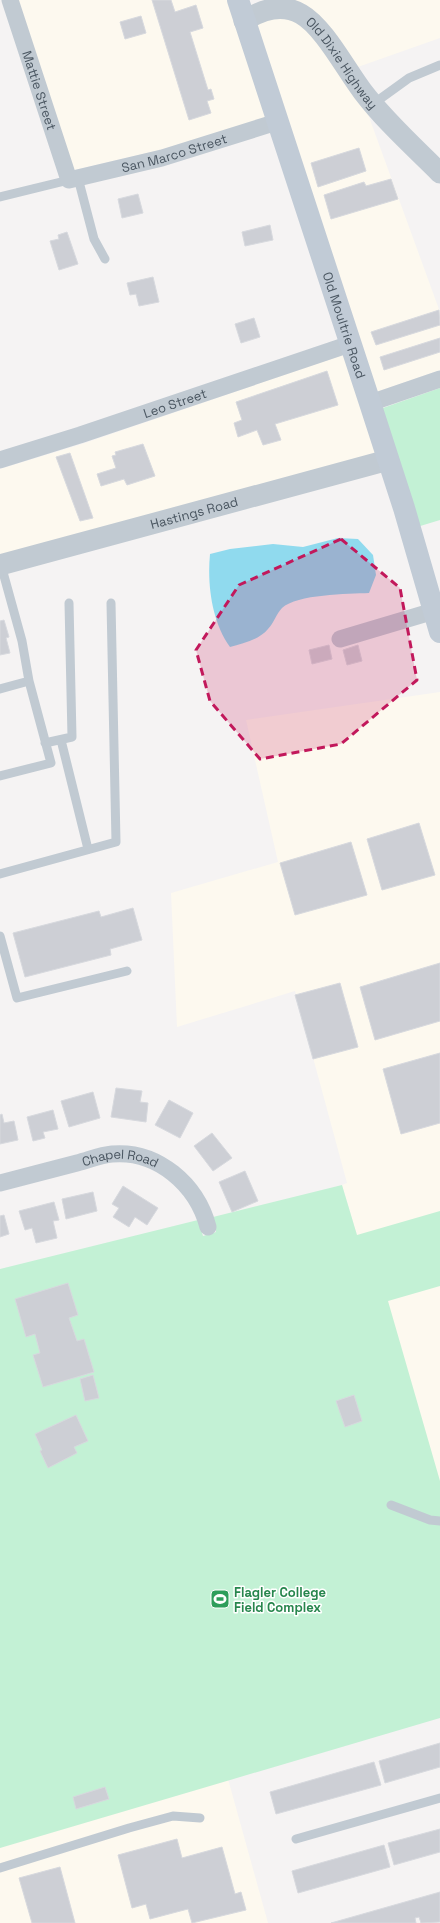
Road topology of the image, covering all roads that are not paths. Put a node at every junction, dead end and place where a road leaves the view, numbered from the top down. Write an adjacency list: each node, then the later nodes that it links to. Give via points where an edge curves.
1 (10, 0): 8 (street, Mattie Street)
2 (238, 0): 3 (main road)
3 (244, 20): 5 (street, Old Dixie Highway, via 264,10 279,8 300,13 313,22); 6 (main road, Old Moultrie Road)
4 (440, 66): 5 (lane, via 410,78)
5 (373, 104): 7 (street, Old Dixie Highway)
6 (277, 122): 8 (street, San Marco Street, via 162,158); 11 (main road, Old Moultrie Road)
7 (440, 173)
8 (74, 179): 9 (lane); 10 (lane, via 94,239)
9 (0, 197)
10 (105, 259)
11 (350, 344): 13 (main road, Old Moultrie Road); 14 (street, Leo Street)
12 (440, 379): 13 (street)
13 (370, 403): 15 (main road, Old Moultrie Road)
14 (0, 460)
15 (388, 460): 16 (street, Hastings Road); 19 (main road, Old Moultrie Road)
16 (0, 565): 22 (lane, via 22,641)
17 (111, 602): 27 (lane, via 116,842)
18 (69, 603): 24 (lane, via 72,737)
19 (434, 611): 20 (main road, Old Moultrie Road); 21 (street)
20 (440, 632)
21 (340, 639)
22 (29, 681): 23 (lane); 25 (lane)
23 (0, 689)
24 (61, 740): 25 (lane); 27 (lane)
25 (45, 743): 26 (lane, via 51,763)
26 (0, 776)
27 (88, 849): 28 (lane)
28 (0, 874)
29 (0, 936): 30 (lane, via 17,998)
30 (127, 971)
31 (0, 1183): 32 (street, Chapel Road, via 99,1156 121,1154 143,1157 164,1166 178,1176 200,1203)
32 (208, 1227)
33 (391, 1505): 34 (lane, via 430,1520)
34 (440, 1521)
35 (440, 1798): 37 (lane)
36 (200, 1818): 38 (lane, via 173,1816)
37 (296, 1839)
38 (0, 1868)

